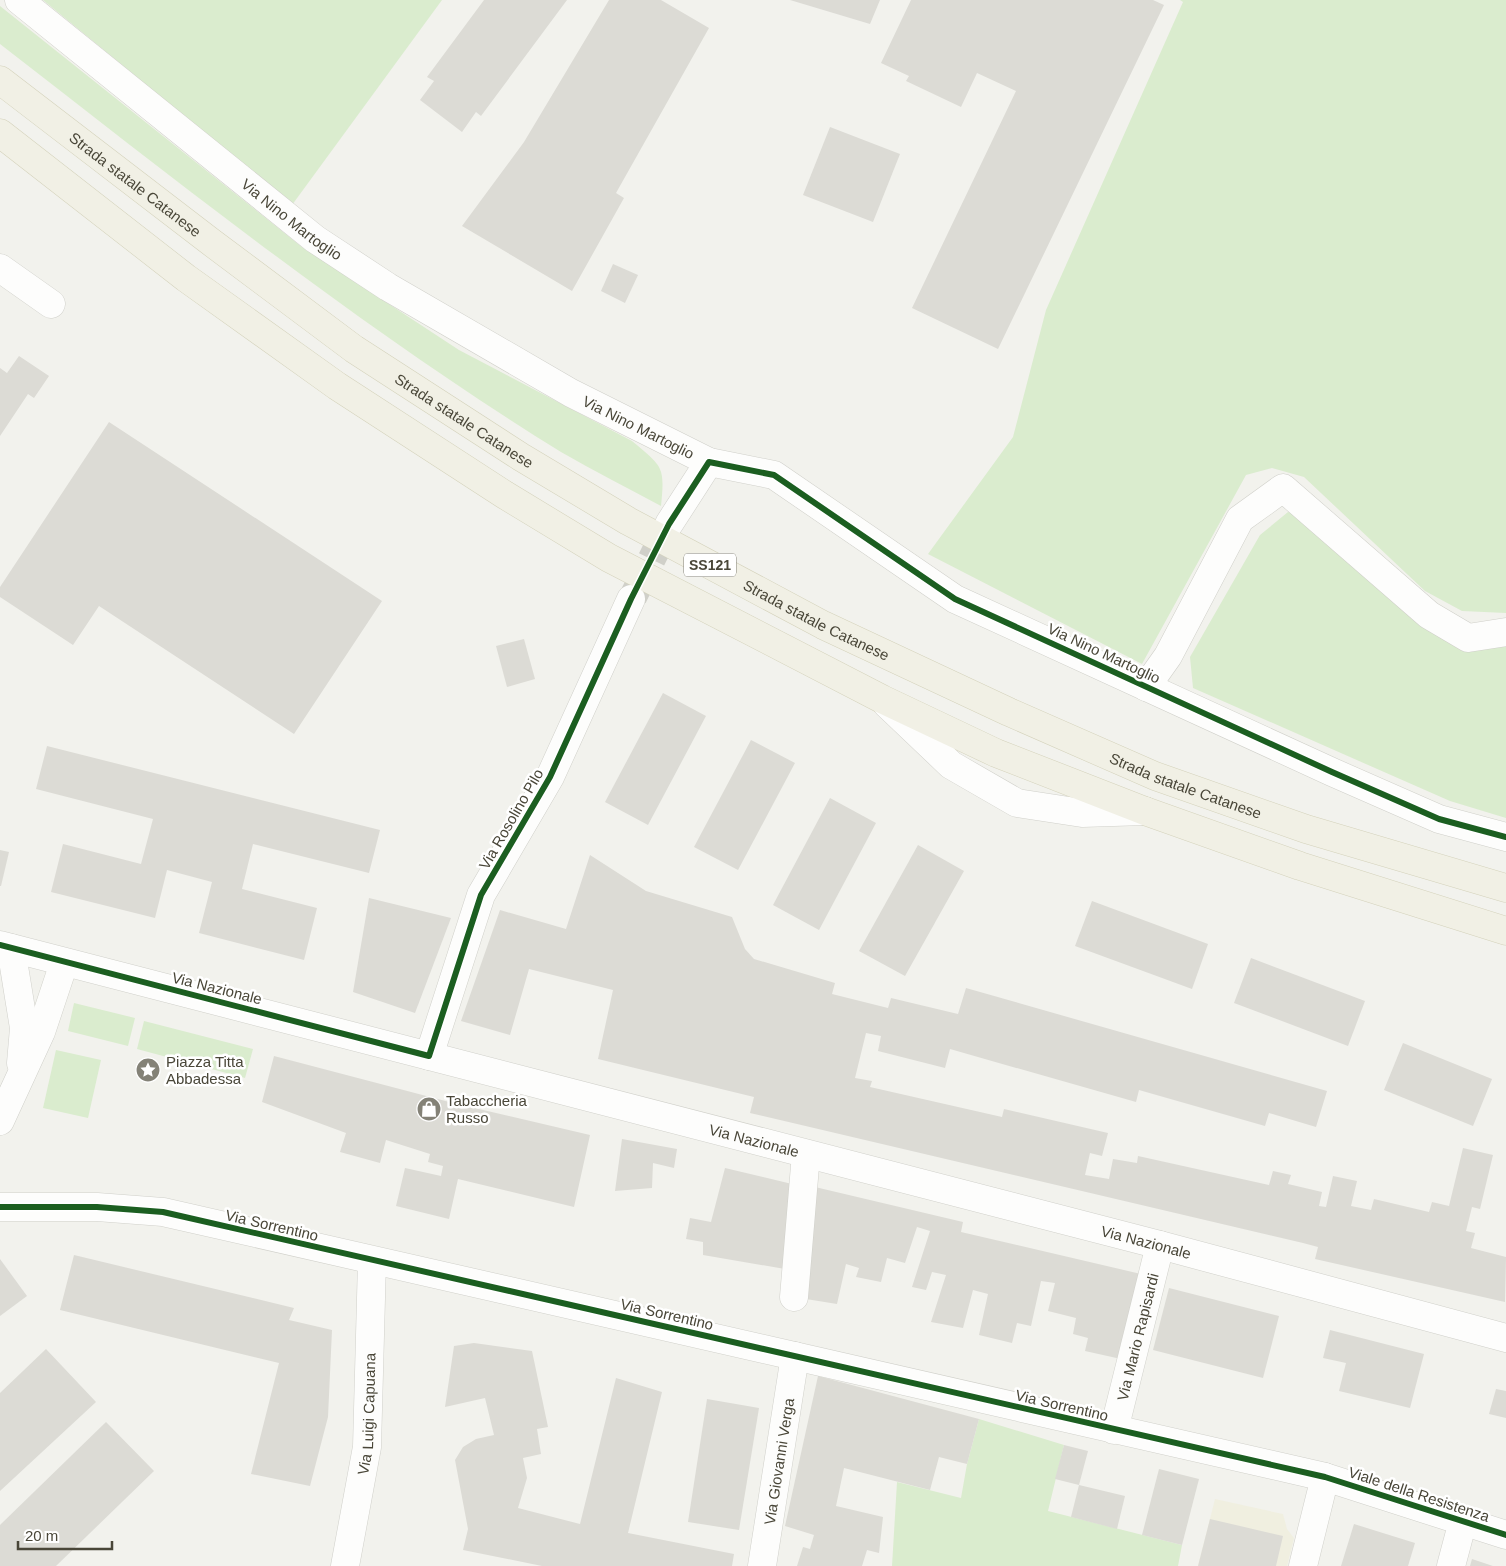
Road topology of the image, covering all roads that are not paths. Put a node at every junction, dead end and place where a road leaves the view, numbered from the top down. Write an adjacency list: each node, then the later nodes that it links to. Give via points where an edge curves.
1 (19, 0): 6 (street, Via Nino Martoglio, via 315,240 388,287 571,392)
2 (0, 80): 14 (main road, Strada statale Catanese / SS121, via 354,349 521,458 628,521 823,625 1155,776 1306,829)
3 (0, 133): 11 (main road, SS121, via 186,278 336,386 505,496 608,558)
4 (0, 268): 5 (street)
5 (51, 304)
6 (709, 462): 7 (street); 10 (street, Via Nino Martoglio, via 774,475 955,599)
7 (669, 524)
8 (631, 599): 18 (street, Via Rosolino Pilo, via 550,777 481,895)
9 (1506, 632): 10 (street, via 1468,638 1429,616 1282,488 1240,519 1168,656)
10 (1146, 687): 13 (street, Via Nino Martoglio, via 1438,819)
11 (882, 699): 12 (main road, SS121, via 996,753); 12 (street, via 951,765 1017,803 1082,813)
12 (1146, 812): 15 (main road, SS121, via 1300,866)
13 (1506, 837)
14 (1506, 888)
15 (1506, 931)
16 (5, 946): 17 (street, Via Nazionale); 19 (street, via 24,1028)
17 (64, 963): 18 (street, Via Nazionale); 19 (street)
18 (428, 1056): 21 (street, Via Nazionale)
19 (19, 1084): 20 (street)
20 (0, 1121)
21 (806, 1154): 23 (street, Via Nazionale); 25 (street)
22 (0, 1207): 24 (street, Via Sorrentino, via 97,1207 163,1212)
23 (1160, 1245): 26 (street, Via Nazionale); 28 (street, Via Mario Rapisardi)
24 (372, 1261): 27 (street, Via Sorrentino); 32 (street, Via Luigi Capuana, via 367,1447)
25 (794, 1297)
26 (1506, 1338)
27 (795, 1356): 28 (street, Via Sorrentino); 33 (street, Via Giovanni Verga)
28 (1114, 1430): 29 (street, Via Sorrentino)
29 (1325, 1477): 30 (street, Viale della Resistenza); 34 (street)
30 (1463, 1521): 31 (street, Viale della Resistenza); 35 (street)
31 (1506, 1535)
32 (345, 1566)
33 (762, 1566)
34 (1303, 1566)
35 (1451, 1566)

